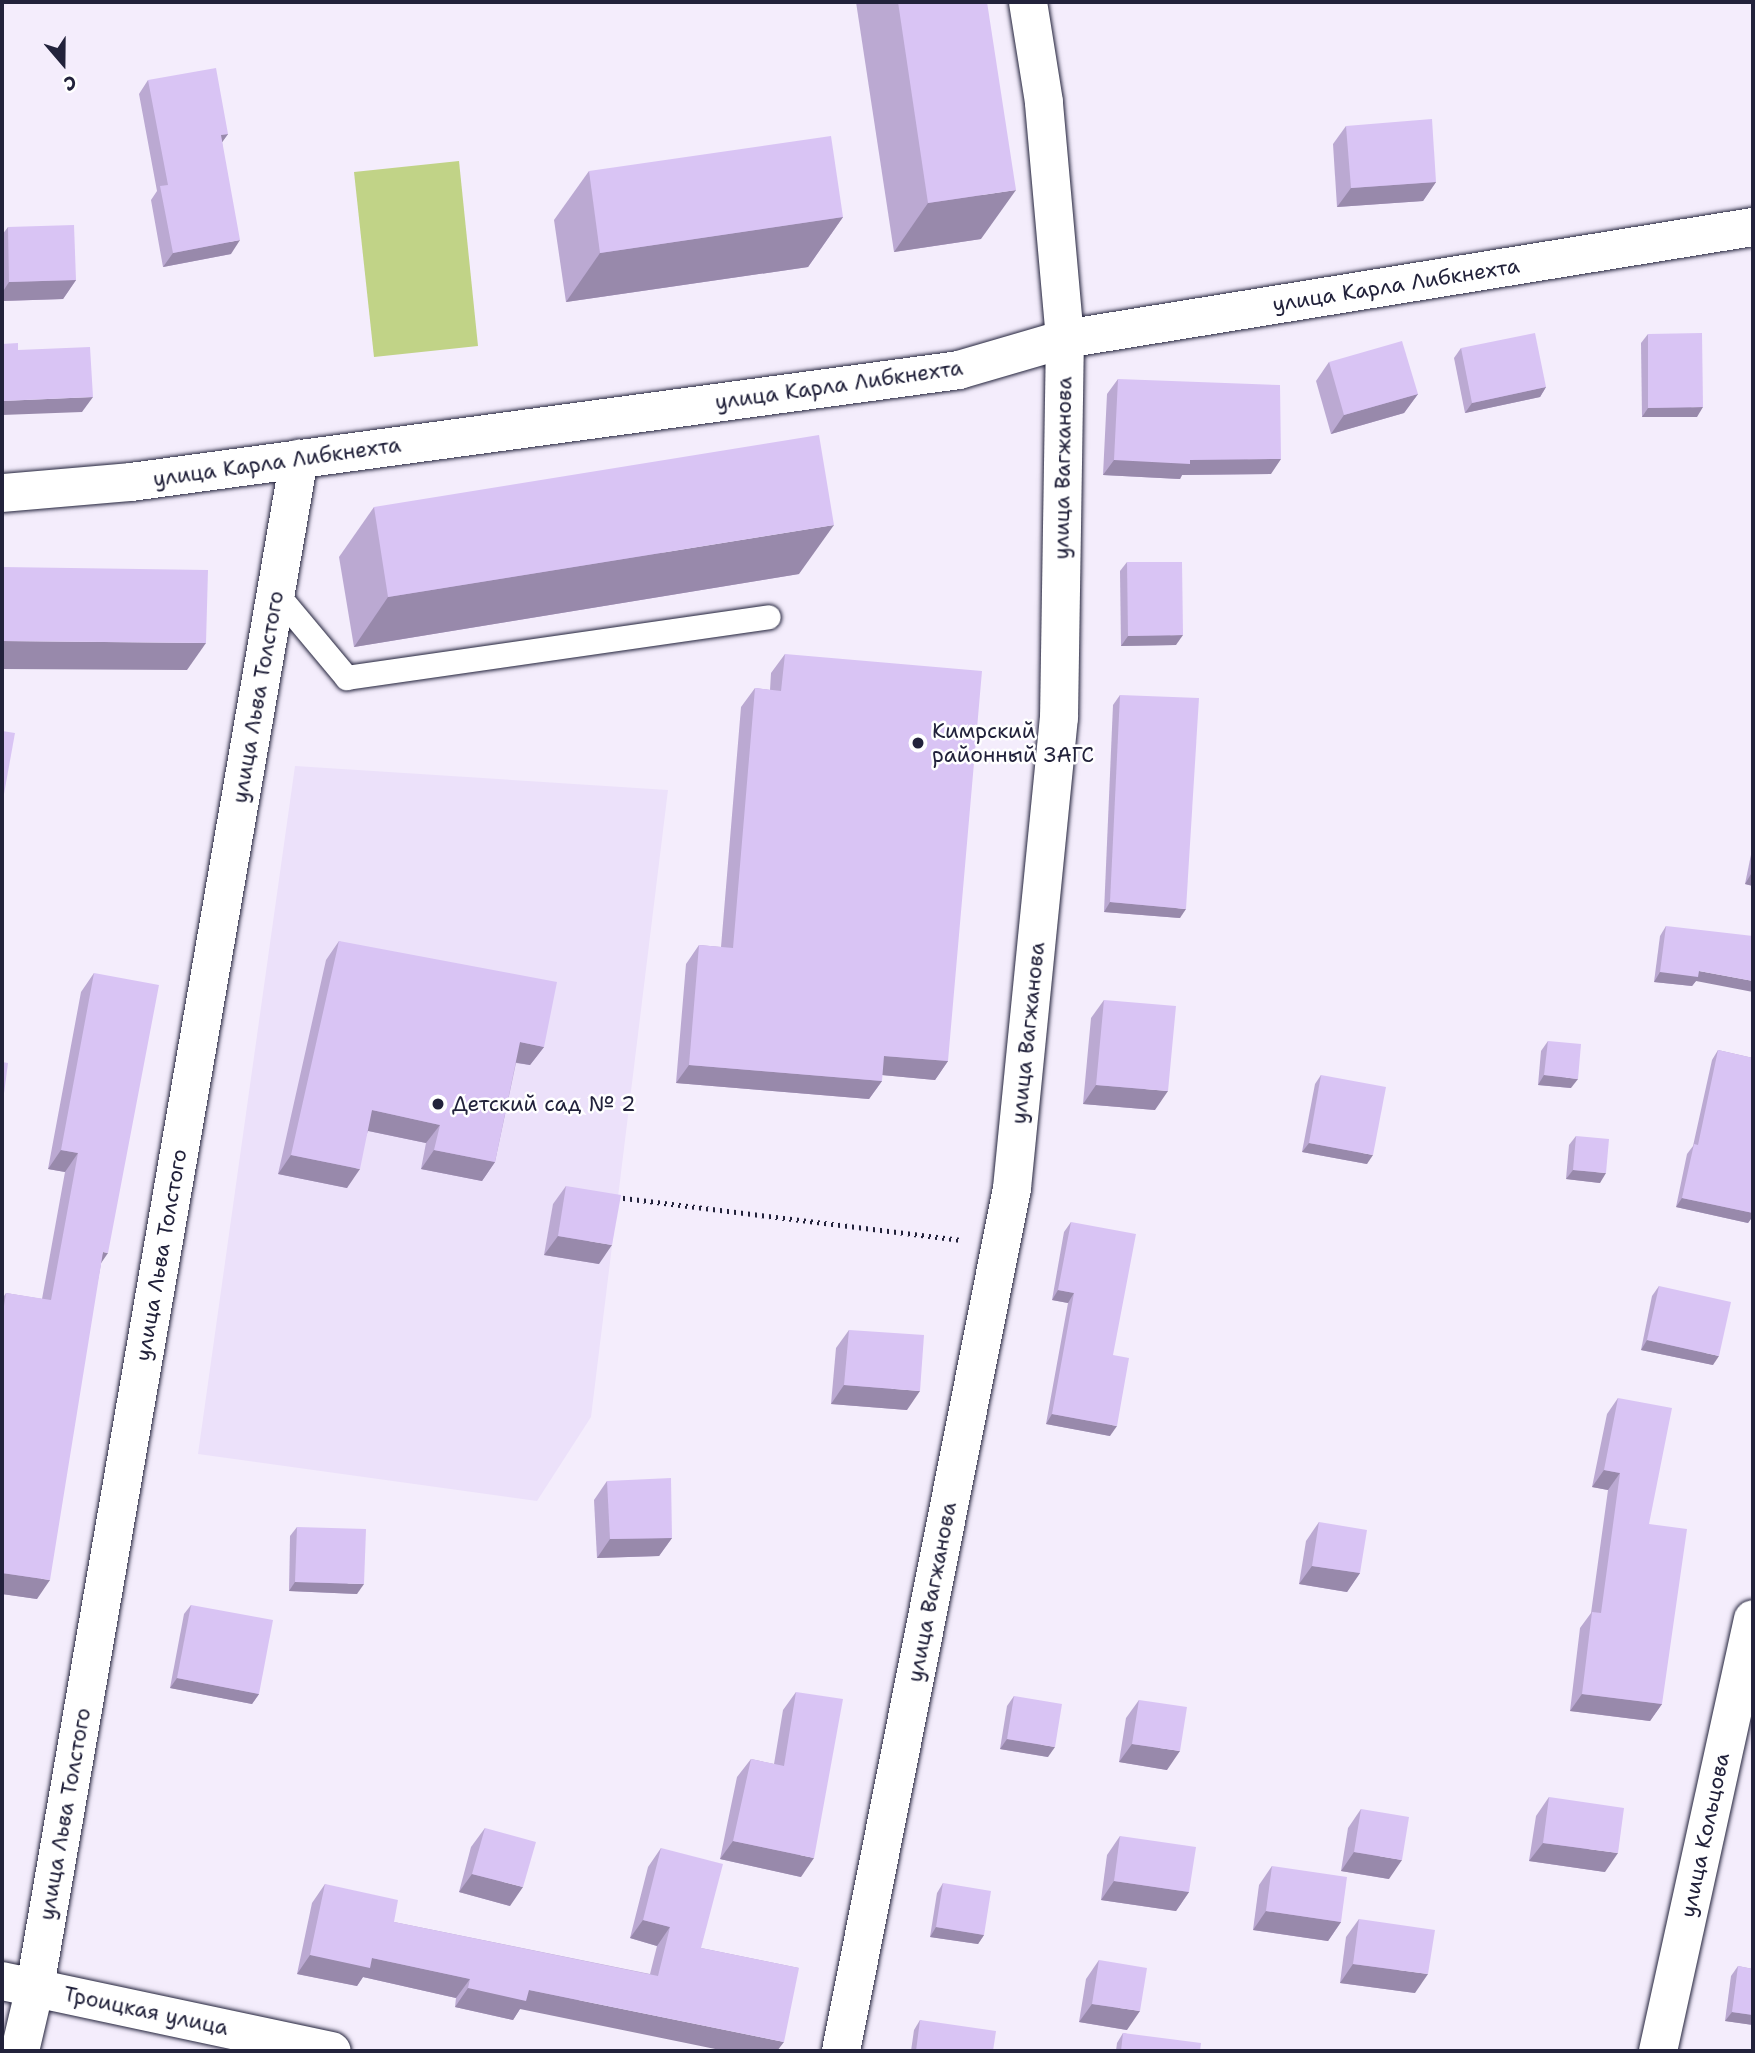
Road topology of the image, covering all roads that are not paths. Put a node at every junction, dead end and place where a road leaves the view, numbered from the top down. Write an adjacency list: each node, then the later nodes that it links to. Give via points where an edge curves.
1 (1028, 2): 3 (street, улица Вагжанова, via 1044,102)
2 (1753, 227): 3 (street, улица Карла Либкнехта)
3 (1065, 339): 4 (street, улица Карла Либкнехта, via 959,370); 12 (street, улица Вагжанова, via 1059,718 1012,1188)
4 (299, 459): 5 (street, улица Карла Либкнехта); 6 (street, улица Льва Толстого)
5 (2, 494)
6 (275, 593): 7 (lane, via 347,678); 9 (street, улица Льва Толстого)
7 (769, 617)
8 (1753, 1619): 13 (street, улица Кольцова)
9 (19, 1984): 10 (street, улица Льва Толстого); 11 (street, Троицкая улица)
10 (20, 2051)
11 (332, 2051)
12 (841, 2051)
13 (1658, 2051)

